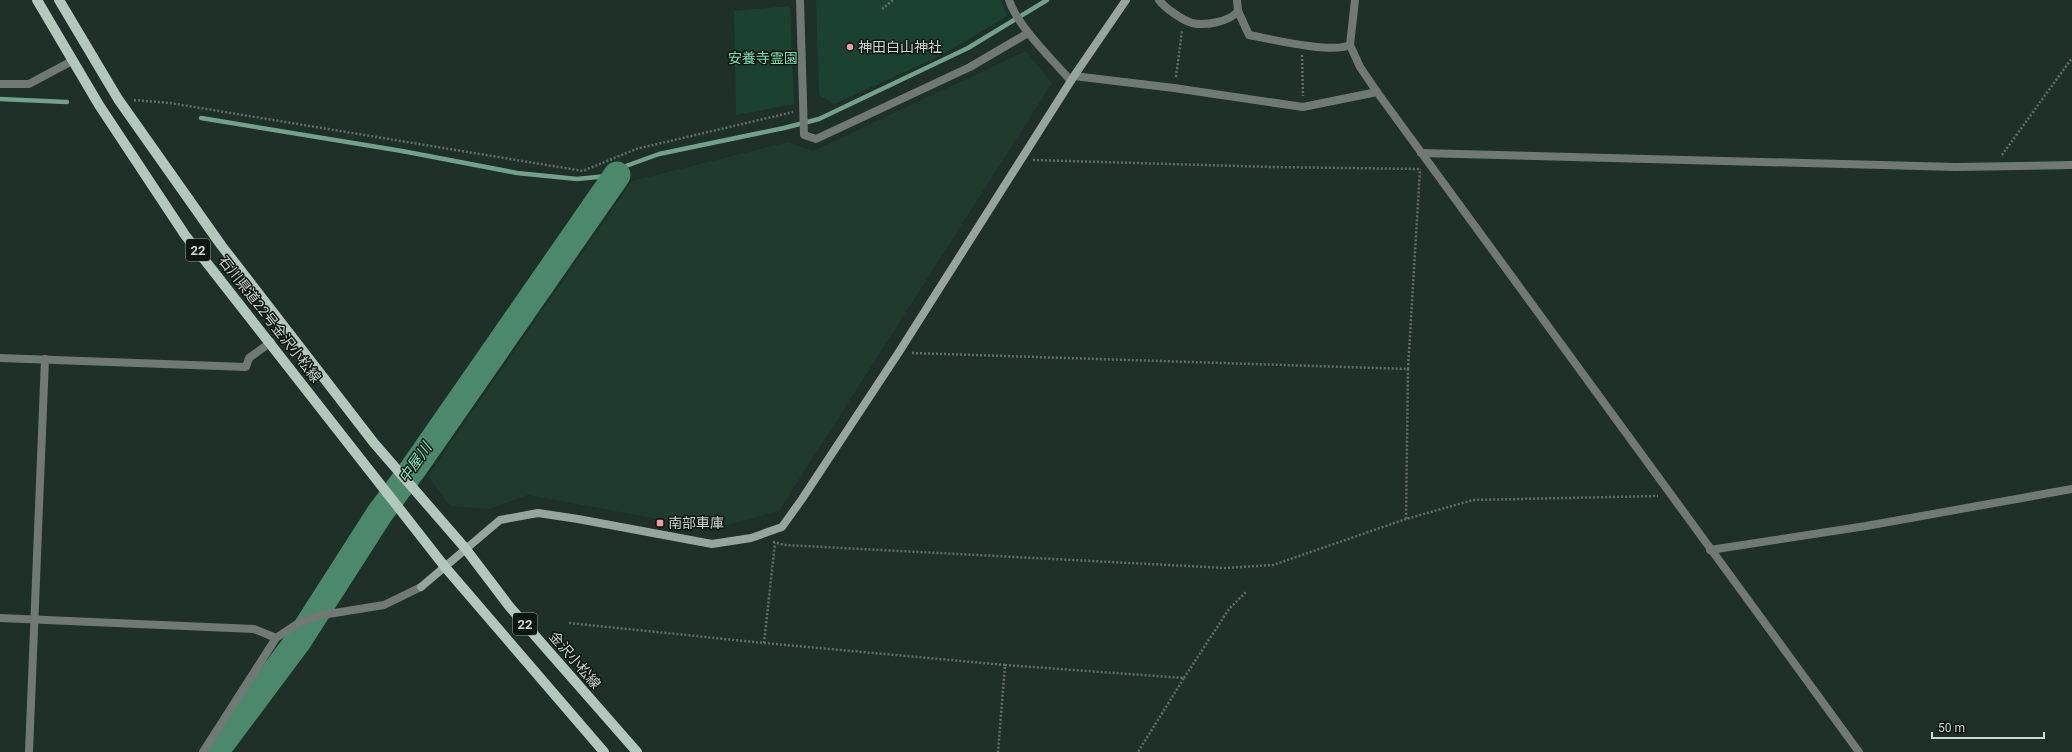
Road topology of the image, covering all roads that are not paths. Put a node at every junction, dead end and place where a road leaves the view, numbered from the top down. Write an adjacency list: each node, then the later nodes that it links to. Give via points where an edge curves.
1 (37, 0): 12 (main road, 石川県道22号金沢小松線 / 22)
2 (59, 0): 22 (main road, 石川県道22号金沢小松線 / 22, via 118,99 221,245)
3 (800, 0): 10 (street, via 804,135 816,138 970,67)
4 (1009, 0): 10 (street, via 1012,10)
5 (1126, 0): 13 (street)
6 (1159, 0): 9 (street, via 1183,18 1198,23 1215,22 1234,16)
7 (1237, 0): 9 (street)
8 (1355, 0): 11 (street)
9 (1238, 11): 11 (street, via 1249,35 1302,44 1343,48)
10 (1028, 33): 13 (street)
11 (1350, 45): 15 (street)
12 (72, 61): 14 (street, via 29,84); 18 (main road, 石川県道22号金沢小松線 / 22, via 185,235)
13 (1073, 78): 15 (street, via 1174,88 1303,107); 23 (street, via 899,352 782,527 751,538 712,544 538,513 500,520)
14 (0, 84)
15 (1376, 92): 16 (street)
16 (1421, 153): 17 (street, via 1956,167); 24 (street)
17 (2072, 165)
18 (270, 342): 20 (street, via 249,358 246,367); 25 (main road, 石川県道22号金沢小松線 / 22)
19 (0, 358): 20 (street)
20 (45, 359): 27 (street)
21 (2072, 489): 24 (street, via 1889,522)
22 (417, 493): 23 (main road, 金沢小松線 / 22)
23 (465, 548): 25 (street); 32 (main road, 金沢小松線 / 22, via 509,606)
24 (1710, 550): 33 (street)
25 (445, 567): 28 (street, via 421,587 384,605 322,615 300,622); 31 (main road, 22)
26 (0, 618): 27 (street)
27 (33, 619): 28 (street, via 254,629); 29 (street)
28 (276, 638): 30 (street)
29 (29, 752)
30 (202, 752)
31 (604, 752)
32 (637, 752)
33 (1859, 752)

